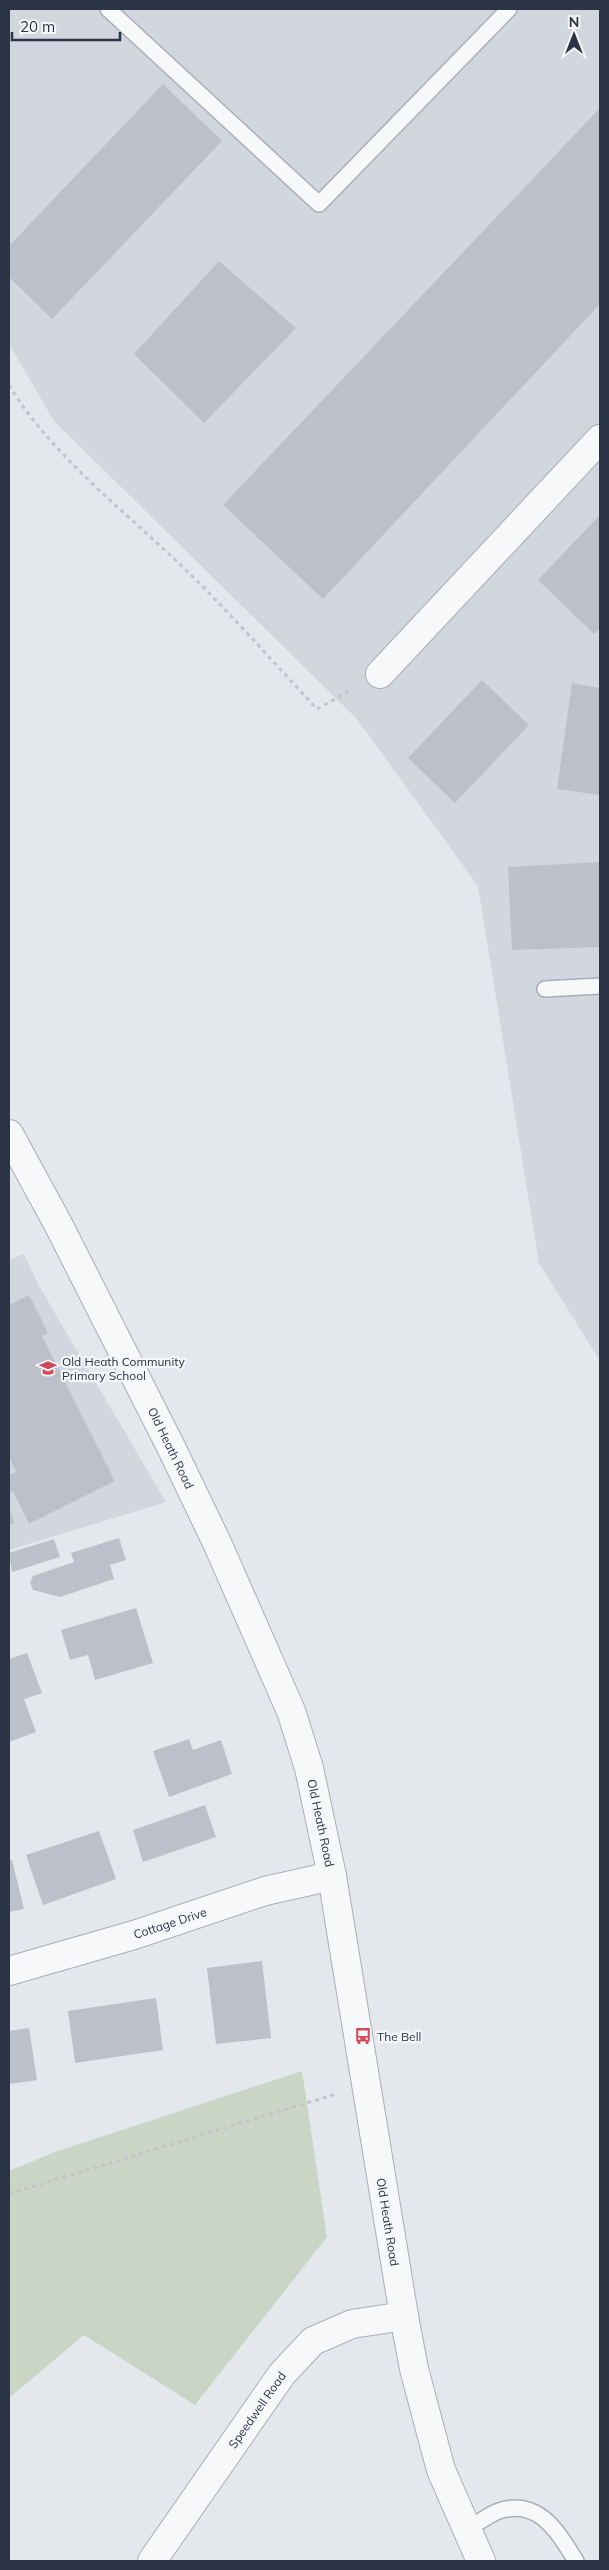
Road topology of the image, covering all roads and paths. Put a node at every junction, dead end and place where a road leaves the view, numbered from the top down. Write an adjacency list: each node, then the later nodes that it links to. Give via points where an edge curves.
1 (108, 9): 2 (lane, via 319,204)
2 (509, 9)
3 (9, 385): 5 (path, via 20,403 79,471 188,572 317,709)
4 (600, 439): 5 (street)
5 (380, 674)
6 (600, 986): 7 (lane)
7 (545, 989)
8 (9, 1134): 9 (street, Old Heath Road, via 172,1449 271,1662 291,1711 308,1768)
9 (332, 1876): 10 (street, Cottage Drive, via 265,1891); 11 (street, Old Heath Road)
10 (9, 1971)
11 (366, 2084): 12 (path); 13 (street, Old Heath Road)
12 (9, 2194)
13 (404, 2316): 14 (street, Old Heath Road, via 414,2369 441,2470); 15 (street, Speedwell Road, via 352,2324 313,2341 282,2374)
14 (466, 2530): 16 (street, Old Heath Road); 17 (lane, via 497,2512 518,2508 540,2514 552,2524)
15 (153, 2561)
16 (481, 2561)
17 (576, 2561)

